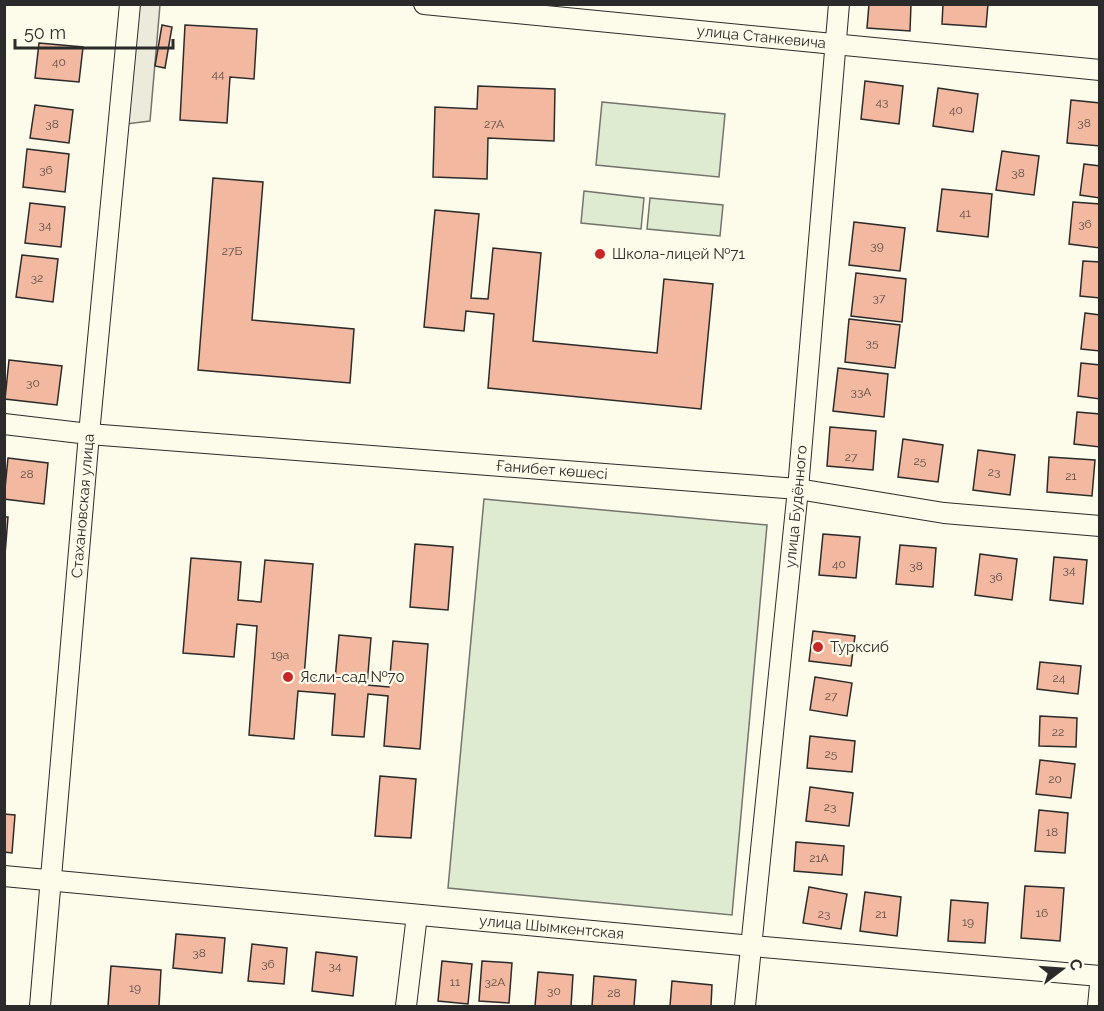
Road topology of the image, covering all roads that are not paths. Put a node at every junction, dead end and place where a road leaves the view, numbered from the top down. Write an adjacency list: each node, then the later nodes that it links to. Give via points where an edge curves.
1 (130, 4): 7 (street, Стахановская улица)
2 (424, 4): 4 (street, улица Станкевича)
3 (839, 4): 4 (street, улица Будённого)
4 (836, 45): 5 (street, улица Станкевича); 8 (street, улица Будённого)
5 (1100, 70)
6 (4, 424): 7 (street, Ғанибет көшесі)
7 (89, 434): 8 (street, Ғанибет көшесі); 11 (street, Стахановская улица)
8 (798, 489): 9 (street, Ғанибет көшесі, via 944,513); 13 (street, улица Будённого)
9 (1100, 526)
10 (4, 876): 11 (street, улица Шымкентская)
11 (50, 879): 12 (street, улица Шымкентская); 16 (street, Стахановская улица)
12 (417, 915): 13 (street, улица Шымкентская); 17 (street)
13 (752, 946): 14 (street, улица Шымкентская); 18 (street, улица Будённого)
14 (1100, 976)
15 (1100, 985): 19 (street)
16 (40, 1006)
17 (406, 1006)
18 (745, 1006)
19 (1098, 1006)

